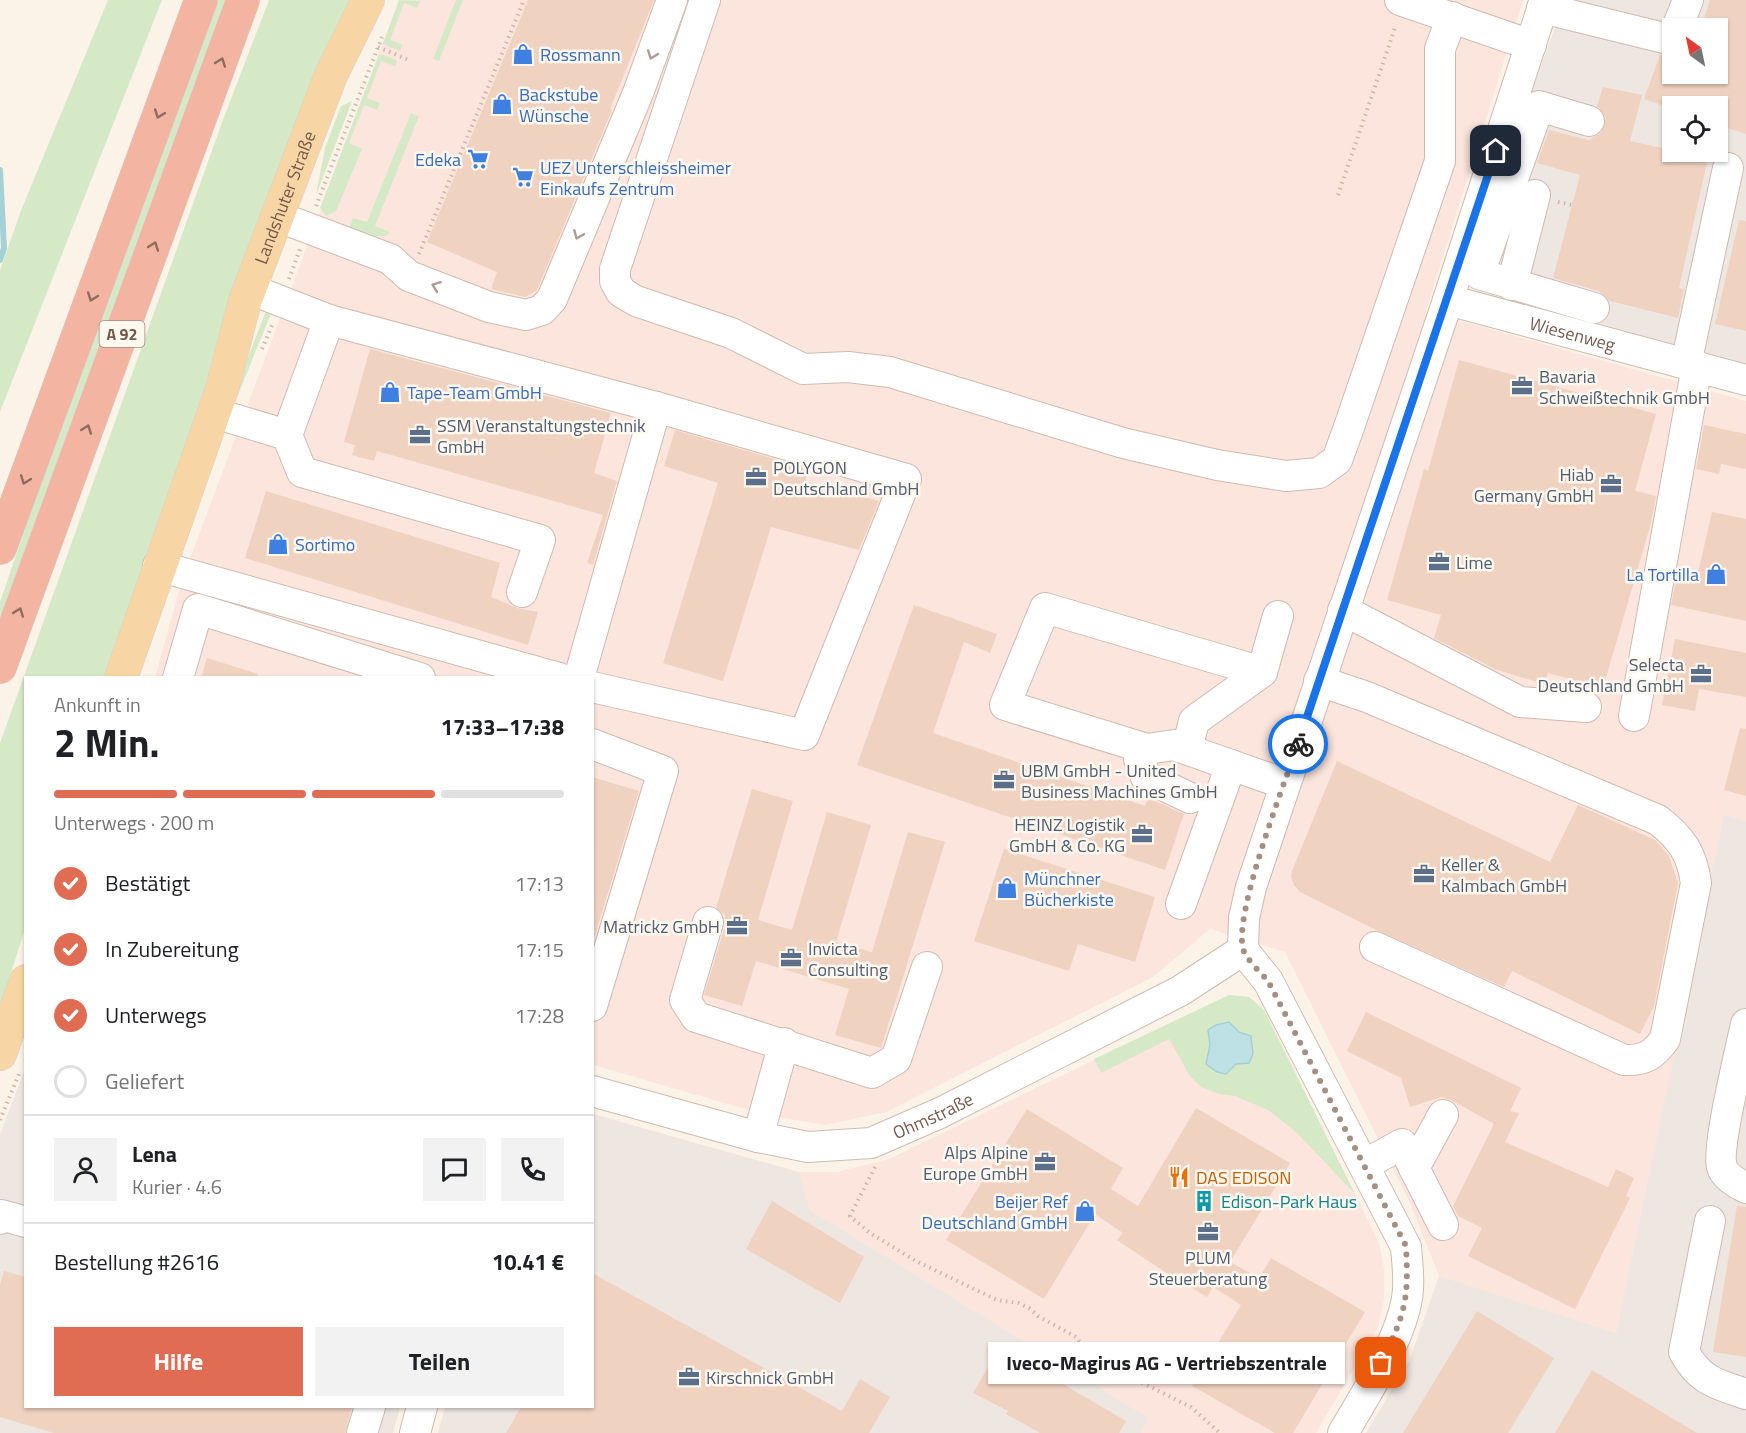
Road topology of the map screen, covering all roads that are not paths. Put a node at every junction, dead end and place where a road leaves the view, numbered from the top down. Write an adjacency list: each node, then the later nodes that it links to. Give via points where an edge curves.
1 (201, 0): 27 (highway, A 92, one-way to 27)
2 (243, 0): 32 (highway, A 92, one-way to 2)
3 (672, 0): 16 (street, one-way to 16, via 638,93 552,298 542,310 526,315 489,307)
4 (705, 0): 9 (street, via 615,269 615,281 621,292 636,301 731,333 803,369 848,367 890,372 1123,443 1286,476 1319,473 1328,467 1337,460 1348,430 1440,161 1440,49)
5 (1688, 0): 10 (street)
6 (1402, 1): 9 (street)
7 (1543, 4): 11 (street); 12 (street)
8 (372, 13): 16 (main road, Landshuter Straße, via 344,81); 24 (main road, Landshuter Straße, via 331,75 245,301)
9 (1452, 18): 12 (street)
10 (1681, 18)
11 (1662, 37)
12 (1531, 45): 19 (street)
13 (1589, 121): 17 (street, via 1539,106 1475,273)
14 (1728, 168): 22 (street)
15 (1535, 195): 17 (street)
16 (300, 225): 18 (main road, Landshuter Straße)
17 (1512, 285): 20 (street)
18 (273, 299): 21 (street); 24 (main road, Landshuter Straße)
19 (1448, 300): 22 (street, Wiesenweg); 30 (street)
20 (1594, 308)
21 (329, 320): 25 (street); 26 (street)
22 (1691, 365): 23 (street, Wiesenweg); 42 (street)
23 (1746, 380)
24 (218, 401): 26 (street); 28 (main road, Landshuter Straße)
25 (656, 407): 38 (street); 40 (street, via 906,479 804,735)
26 (287, 435): 29 (street, via 302,472 540,540)
27 (0, 548)
28 (158, 566): 34 (main road, Landshuter Straße); 37 (street)
29 (522, 592)
30 (1343, 610): 39 (street); 41 (street, via 1520,702)
31 (1278, 616): 33 (street)
32 (0, 667)
33 (1262, 672): 44 (street, via 1045,608 1005,705); 45 (street, via 1194,722)
34 (122, 676)
35 (179, 676): 36 (street, via 198,609)
36 (414, 676)
37 (552, 676)
38 (580, 676)
39 (1319, 681): 47 (street); 51 (street, via 1367,697 1658,820 1687,847 1693,863 1696,883 1665,1040 1656,1053 1639,1060 1624,1060)
40 (594, 687)
41 (1586, 707)
42 (1634, 716)
43 (594, 745): 55 (street, via 663,771)
44 (1147, 749): 45 (street, via 1174,745); 48 (street, via 1139,759 1146,777)
45 (1187, 749): 46 (street)
46 (1231, 765): 47 (street); 49 (street)
47 (1285, 784): 52 (street, via 1251,887 1244,918)
48 (1190, 798)
49 (1181, 904)
50 (708, 922): 57 (street, via 685,1000 696,1017)
51 (1375, 947)
52 (1243, 950): 61 (street, Ohmstraße, via 1180,991 940,1113 871,1143 808,1147); 62 (street, via 1268,981)
53 (927, 967): 57 (street, via 896,1059 872,1073)
54 (24, 992): 58 (main road)
55 (594, 999)
56 (1746, 1024): 64 (street, via 1722,1166 1731,1179)
57 (784, 1043): 61 (street)
58 (11, 1061)
59 (594, 1091): 61 (street, Ohmstraße)
60 (1443, 1115): 63 (street)
61 (758, 1137)
62 (1364, 1165): 63 (street, via 1402,1144); 72 (street, via 1406,1246 1408,1290 1401,1324)
63 (1414, 1168): 66 (street)
64 (1746, 1188)
65 (1710, 1221): 67 (street, via 1684,1352 1693,1369 1709,1381)
66 (1443, 1225)
67 (1746, 1394)
68 (370, 1408): 70 (street)
69 (422, 1408): 71 (street)
70 (362, 1433)
71 (415, 1433)
72 (1342, 1433)

